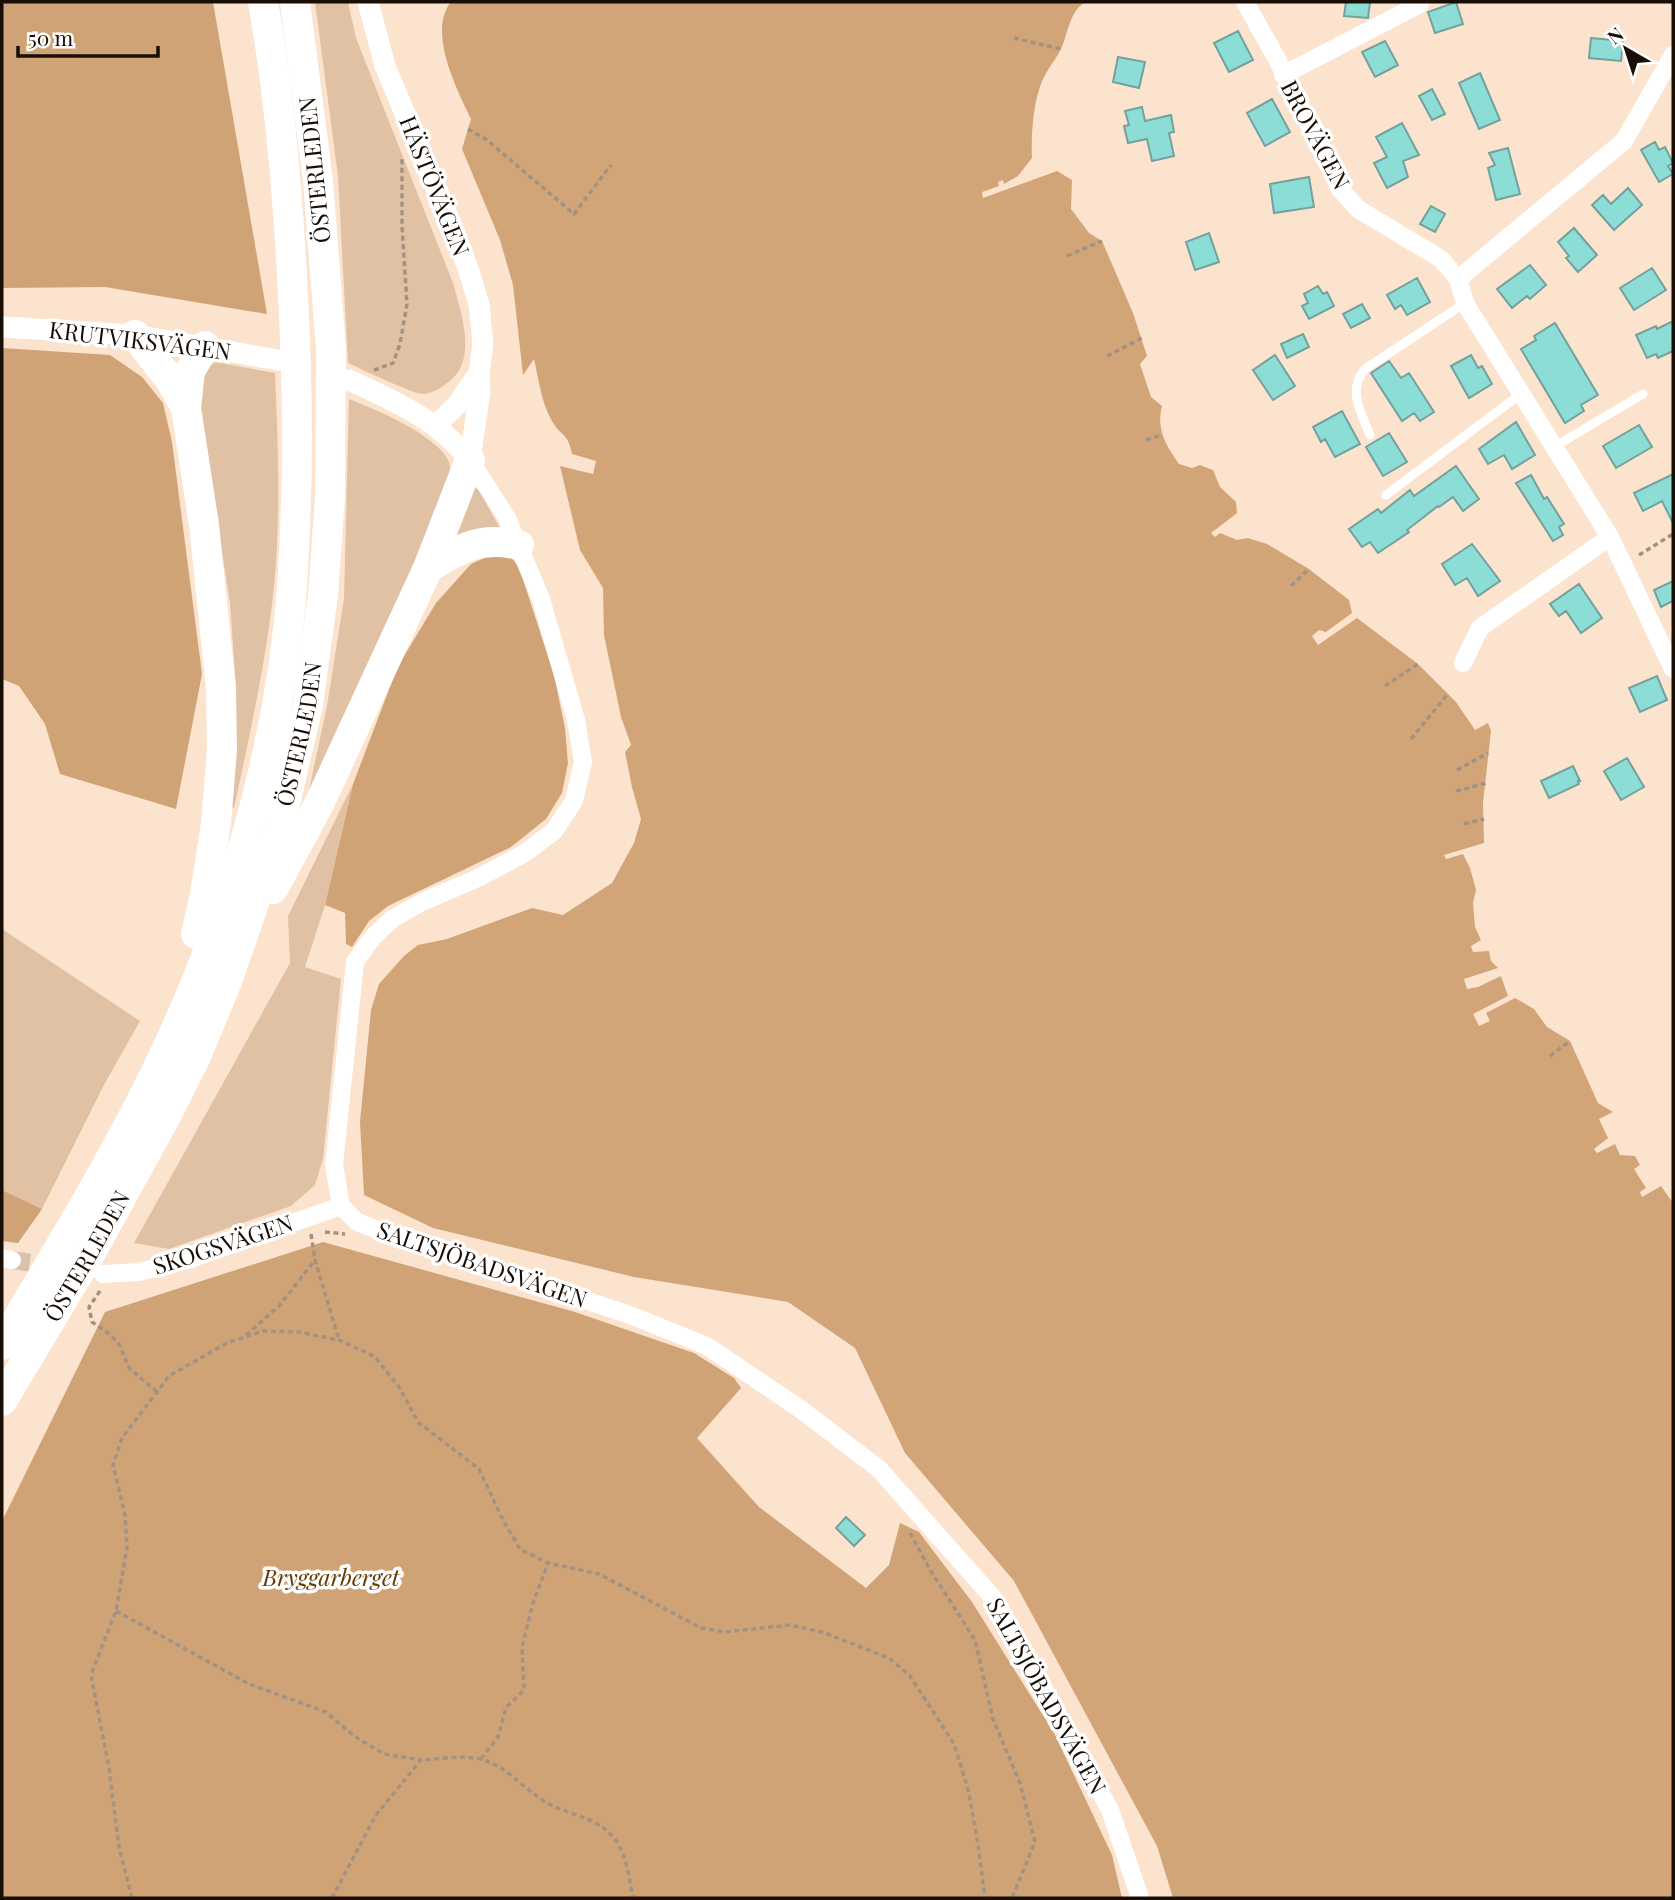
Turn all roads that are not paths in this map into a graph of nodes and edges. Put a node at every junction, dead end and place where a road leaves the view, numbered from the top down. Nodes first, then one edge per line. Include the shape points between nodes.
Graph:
1 (263, 2) edge
2 (295, 2) edge
3 (368, 2) edge
4 (1245, 2) edge
5 (1420, 4) dead end
6 (1673, 55) edge
7 (1283, 75) junction
8 (1458, 279) junction
9 (1465, 303) junction
10 (2, 327) edge
11 (135, 335) junction
12 (205, 346) junction
13 (287, 349) junction
14 (479, 373) junction
15 (340, 389) junction
16 (1522, 393) junction
17 (1643, 394) dead end
18 (186, 408) junction
19 (436, 425) junction
20 (1370, 435) dead end
21 (1555, 447) junction
22 (470, 460) junction
23 (1386, 495) dead end
24 (1610, 537) junction
25 (519, 545) junction
26 (429, 568) junction
27 (1462, 663) dead end
28 (1673, 669) edge
29 (244, 937) junction
30 (170, 1043) junction
31 (341, 1206) junction
32 (102, 1282) road end
33 (2, 1345) edge
34 (2, 1401) edge
35 (1140, 1898) edge

1 - 13 highway, ÖSTERLEDEN via 286,181
2 - 15 highway, ÖSTERLEDEN via 318,181 331,349
3 - 14 street, HÄSTÖVÄGEN via 385,66 468,268 479,305 483,344
4 - 7 street, BROVÄGEN
5 - 7 street
6 - 8 street via 1623,141
7 - 8 street, BROVÄGEN via 1340,189 1358,209 1441,259
8 - 9 street, BROVÄGEN
9 - 16 street, BROVÄGEN
9 - 20 lane via 1357,378 1359,408
10 - 11 street, KRUTVIKSVÄGEN
11 - 12 street, KRUTVIKSVÄGEN
11 - 18 highway
12 - 13 street, KRUTVIKSVÄGEN
12 - 18 highway via 190,370
13 - 30 highway, ÖSTERLEDEN via 297,388 297,492 292,590 278,697 250,828
14 - 19 street, HÄSTÖVÄGEN
14 - 22 street, HÄSTÖVÄGEN
15 - 19 street via 391,400
15 - 29 highway, ÖSTERLEDEN via 323,596 308,705 278,834
16 - 21 street, BROVÄGEN
16 - 23 lane
17 - 21 lane
18 - 30 highway via 204,525 221,688 222,750 205,894
19 - 22 street
21 - 24 street, BROVÄGEN
22 - 25 street via 508,518
22 - 26 highway
24 - 27 street via 1480,628
24 - 28 street, BROVÄGEN
25 - 26 highway via 500,541 469,545
25 - 31 street via 541,599 576,720 583,762 574,801 554,831 524,853 392,919 355,962 334,1165
26 - 29 highway via 319,804
29 - 34 highway, ÖSTERLEDEN via 196,1056 166,1116
30 - 33 highway, ÖSTERLEDEN via 106,1167
31 - 32 street, SKOGSVÄGEN via 190,1259
31 - 35 street, SALTSJÖBADSVÄGEN via 357,1222 404,1240 630,1315 707,1346 879,1469 907,1511 995,1600 1110,1811

